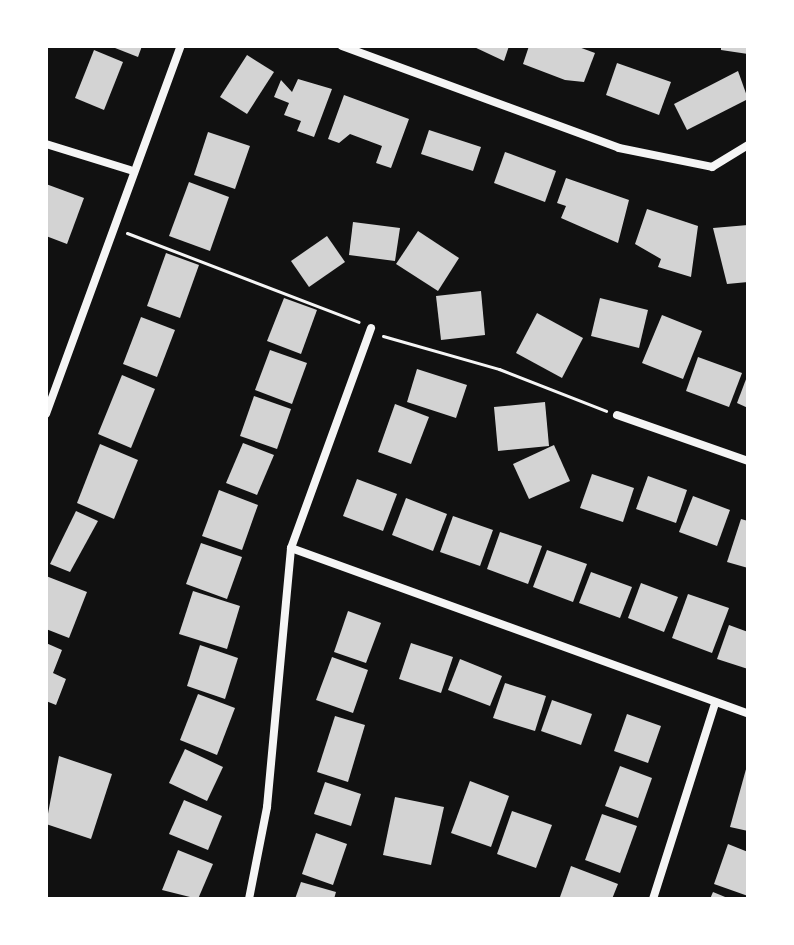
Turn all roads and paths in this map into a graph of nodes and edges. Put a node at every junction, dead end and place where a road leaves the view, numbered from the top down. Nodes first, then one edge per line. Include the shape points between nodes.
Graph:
1 (181, 46) edge
2 (342, 46) edge
3 (46, 144) edge
4 (748, 145) edge
5 (130, 170) junction
6 (112, 228) junction
7 (371, 328) junction
8 (46, 382) edge
9 (56, 385) junction
10 (46, 414) edge
11 (617, 415) joint
12 (748, 461) edge
13 (291, 548) junction
14 (715, 703) junction
15 (748, 713) edge
16 (249, 899) edge
17 (653, 899) edge

1 - 5 street
2 - 4 street via 619,148 712,167
3 - 5 street
5 - 6 street
6 - 7 path
6 - 9 street
7 - 11 path via 393,343 499,369
7 - 13 street
8 - 9 street
9 - 10 street
11 - 12 street
13 - 14 street
13 - 16 street via 267,807
14 - 15 street
14 - 17 street

